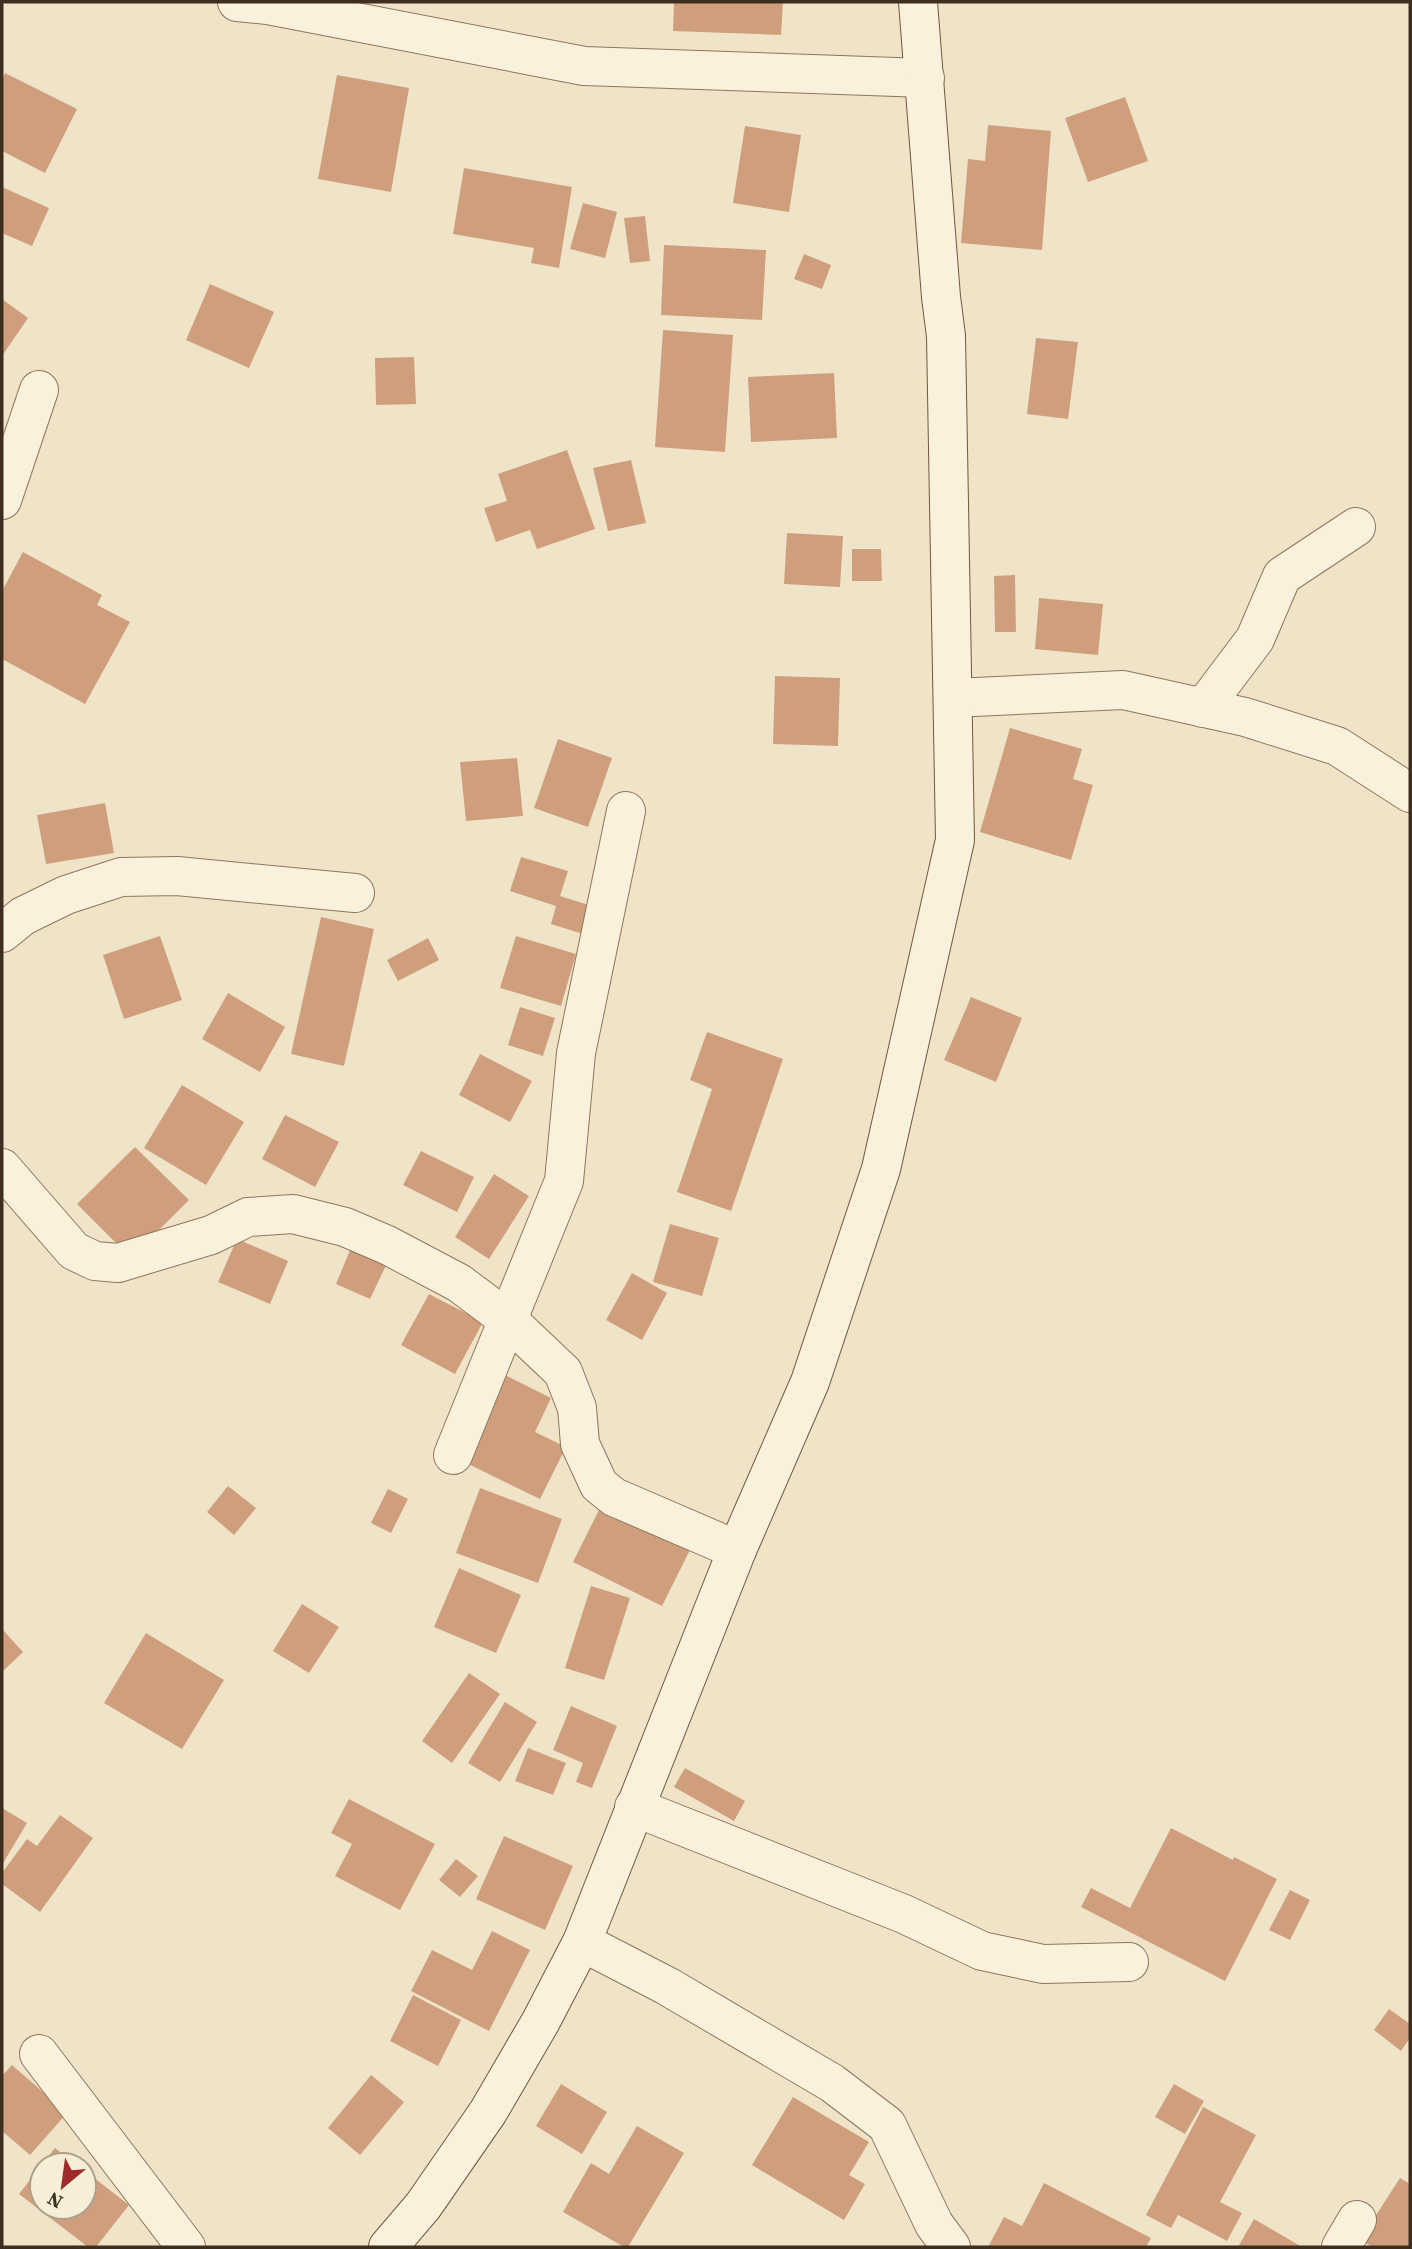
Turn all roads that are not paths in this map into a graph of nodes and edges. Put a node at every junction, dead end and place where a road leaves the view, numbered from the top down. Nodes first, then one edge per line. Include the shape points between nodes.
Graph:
1 (237, 2) edge
2 (918, 2) edge
3 (925, 78) junction
4 (38, 390) dead end
5 (2, 500) edge
6 (1356, 527) dead end
7 (954, 698) junction
8 (1203, 708) junction
9 (1410, 793) edge
10 (626, 811) dead end
11 (355, 893) dead end
12 (4, 919) edge
13 (2, 1168) edge
14 (507, 1320) junction
15 (453, 1455) dead end
16 (737, 1550) junction
17 (634, 1807) junction
18 (582, 1942) junction
19 (1129, 1962) dead end
20 (39, 2054) dead end
21 (186, 2247) edge
22 (388, 2247) edge
23 (951, 2247) edge

1 - 3 street via 584,66
2 - 3 street
3 - 7 street via 946,336
4 - 5 street
6 - 8 street via 1282,576 1255,639
7 - 8 street via 1123,690
7 - 16 street via 955,840 881,1169 810,1382
8 - 9 street via 1337,746
10 - 14 street via 576,1053 564,1181
11 - 12 street via 177,876 121,877 66,895 23,916
13 - 14 street via 74,1251 95,1261 118,1263 211,1235 248,1217 293,1214 345,1227 387,1245 459,1283
14 - 15 street
14 - 16 street via 564,1372 577,1408 580,1444 599,1485 614,1497
16 - 17 street
17 - 18 street
17 - 19 street via 904,1914 982,1951 1043,1964
18 - 22 street via 488,2112 423,2206
18 - 23 street via 832,2083 887,2125 934,2224
20 - 21 street

